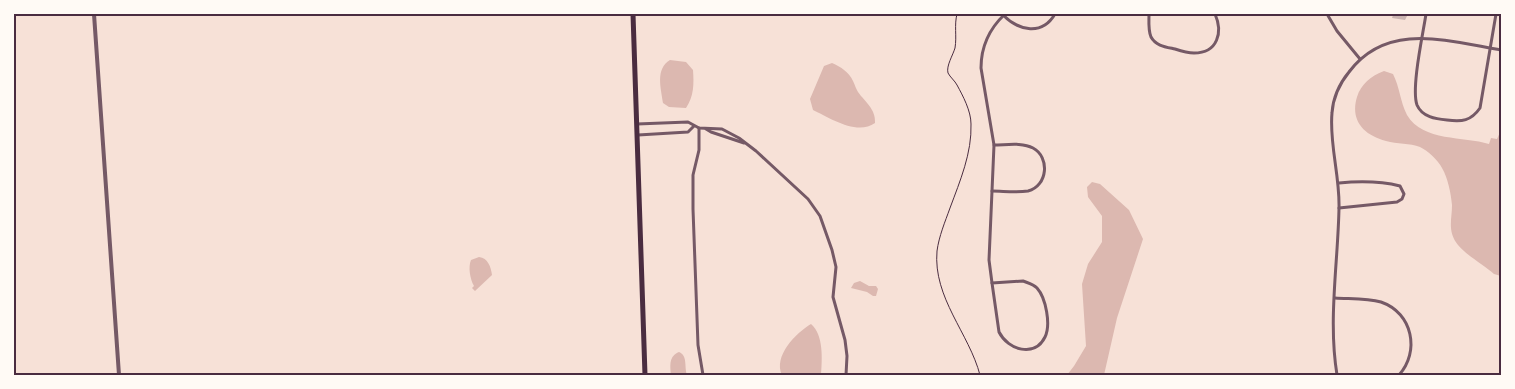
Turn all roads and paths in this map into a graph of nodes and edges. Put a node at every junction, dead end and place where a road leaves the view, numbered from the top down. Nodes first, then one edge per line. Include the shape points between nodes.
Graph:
1 (94, 14) edge
2 (633, 14) edge
3 (957, 14) edge
4 (1004, 14) edge
5 (1055, 14) edge
6 (1149, 14) edge
7 (1215, 14) edge
8 (1327, 14) edge
9 (1426, 14) edge
10 (1496, 14) edge
11 (1423, 38) junction
12 (1490, 48) junction
13 (1501, 50) edge
14 (1360, 59) junction
15 (636, 124) junction
16 (694, 126) junction
17 (699, 128) junction
18 (706, 128) junction
19 (637, 136) junction
20 (745, 144) junction
21 (994, 145) junction
22 (1339, 183) junction
23 (992, 191) junction
24 (1339, 208) junction
25 (992, 283) junction
26 (1335, 298) junction
27 (119, 375) edge
28 (646, 375) edge
29 (703, 375) edge
30 (846, 375) edge
31 (980, 375) edge
32 (1338, 375) edge
33 (1399, 375) edge

1 - 27 street
2 - 15 main road
3 - 31 path via 955,47 947,70 970,112 971,124 964,173 943,226 937,251 942,291
4 - 5 street via 1016,25 1030,29 1047,24
4 - 21 street via 988,34 981,57
6 - 7 street via 1150,34 1156,43 1194,53 1204,52 1215,43 1219,30
8 - 14 street via 1337,32
9 - 11 street
10 - 12 street
11 - 12 street
11 - 12 street via 1415,87 1417,104 1426,115 1437,119 1466,121 1480,108
11 - 14 street via 1387,43
12 - 13 street
14 - 22 street via 1344,79 1332,113
15 - 16 street via 688,122
15 - 19 main road
16 - 17 street
16 - 19 street via 688,132
17 - 18 street
17 - 29 street via 693,209 698,346
18 - 20 street
18 - 20 street via 722,129
19 - 28 main road
20 - 30 street via 808,199 823,222 836,267 833,297 848,356
21 - 23 street
21 - 23 street via 1020,144 1035,149 1044,160 1045,169 1038,186 1029,190
22 - 24 street
22 - 24 street via 1392,184 1400,186 1404,194 1397,202
23 - 25 street via 989,260
24 - 26 street
25 - 25 street via 1002,338 1019,350 1033,349 1047,329 1041,294 1036,286 1023,281
26 - 32 street
26 - 33 street via 1373,300 1391,306 1404,319 1411,335 1411,352

